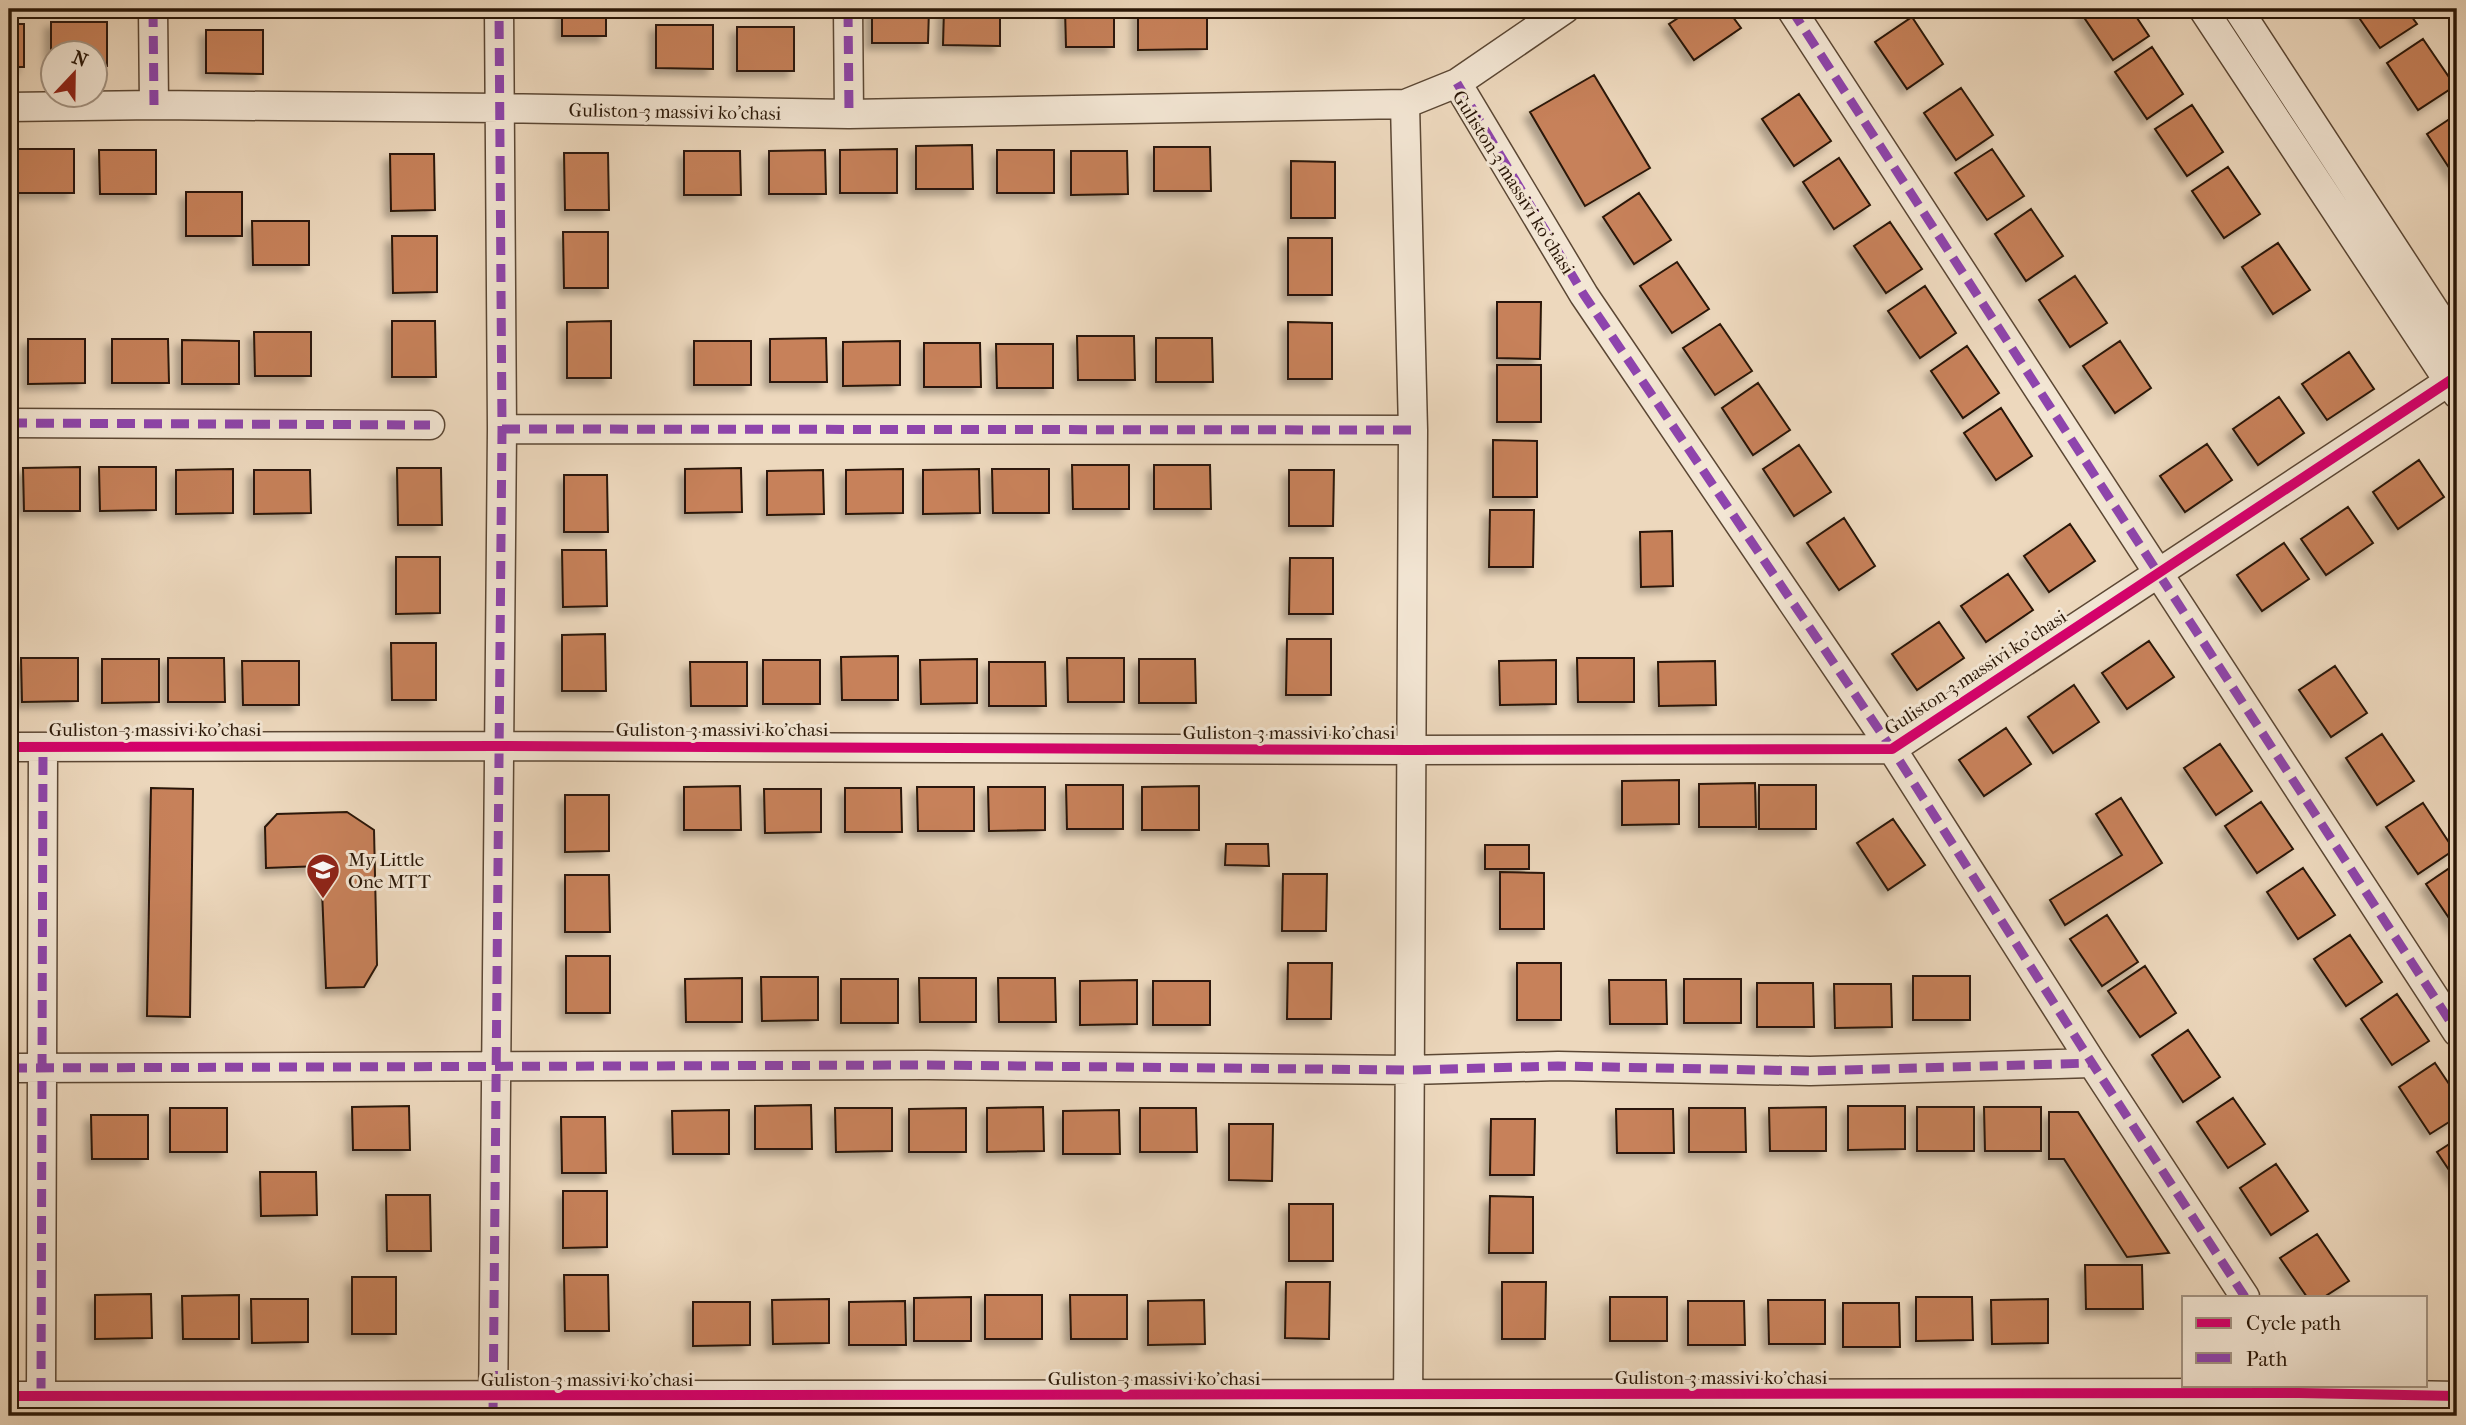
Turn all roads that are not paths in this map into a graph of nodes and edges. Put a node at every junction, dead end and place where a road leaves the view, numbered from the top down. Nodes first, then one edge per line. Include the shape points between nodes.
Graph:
1 (153, 9) edge
2 (499, 9) edge
3 (848, 9) edge
4 (1565, 9) edge
5 (1791, 9) edge
6 (2203, 9) edge
7 (2238, 9) edge
8 (1457, 83) junction
9 (1405, 104) junction
10 (154, 105) junction
11 (9, 107) edge
12 (500, 108) junction
13 (849, 114) junction
14 (2457, 345) edge
15 (2454, 384) edge
16 (9, 423) edge
17 (430, 425) dead end
18 (502, 429) junction
19 (1413, 430) junction
20 (2158, 574) junction
21 (499, 746) junction
22 (9, 747) edge
23 (43, 747) junction
24 (1892, 749) junction
25 (1411, 750) junction
26 (2457, 1032) edge
27 (2092, 1063) junction
28 (496, 1066) junction
29 (9, 1068) edge
30 (44, 1068) junction
31 (1410, 1070) junction
32 (2244, 1296) edge
33 (2297, 1389) edge
34 (9, 1396) edge
35 (41, 1396) junction
36 (2457, 1396) edge
37 (493, 1406) edge
38 (1408, 1406) edge

1 - 10 street
2 - 12 street, Guliston-3 massivi ko'chasi
3 - 13 street
4 - 8 street
5 - 20 street
6 - 15 street
7 - 14 street
8 - 9 street, Guliston-3 massivi ko'chasi
8 - 24 street, Guliston-3 massivi ko'chasi via 1584,295
9 - 13 street, Guliston-3 massivi ko'chasi
9 - 19 street
10 - 11 street, Guliston-3 massivi ko'chasi
10 - 12 street, Guliston-3 massivi ko'chasi
12 - 13 street, Guliston-3 massivi ko'chasi
12 - 18 street, Guliston-3 massivi ko'chasi
15 - 20 street, Guliston-3 massivi ko'chasi
16 - 17 street
18 - 19 street
18 - 21 street, Guliston-3 massivi ko'chasi
19 - 25 street
20 - 24 street, Guliston-3 massivi ko'chasi
20 - 26 street
21 - 23 street, Guliston-3 massivi ko'chasi
21 - 25 street, Guliston-3 massivi ko'chasi
21 - 28 street, Guliston-3 massivi ko'chasi
22 - 23 street, Guliston-3 massivi ko'chasi
23 - 30 street
24 - 25 street, Guliston-3 massivi ko'chasi
24 - 27 street, Guliston-3 massivi ko'chasi
25 - 31 street
27 - 31 street via 1810,1070 1558,1066
27 - 32 street, Guliston-3 massivi ko'chasi
28 - 30 street
28 - 31 street
28 - 37 street, Guliston-3 massivi ko'chasi
29 - 30 street
30 - 35 street
31 - 38 street
33 - 36 street, Guliston-3 massivi ko'chasi
33 - 38 street, Guliston-3 massivi ko'chasi
34 - 35 street, Guliston-3 massivi ko'chasi
35 - 37 street, Guliston-3 massivi ko'chasi
37 - 38 street, Guliston-3 massivi ko'chasi

